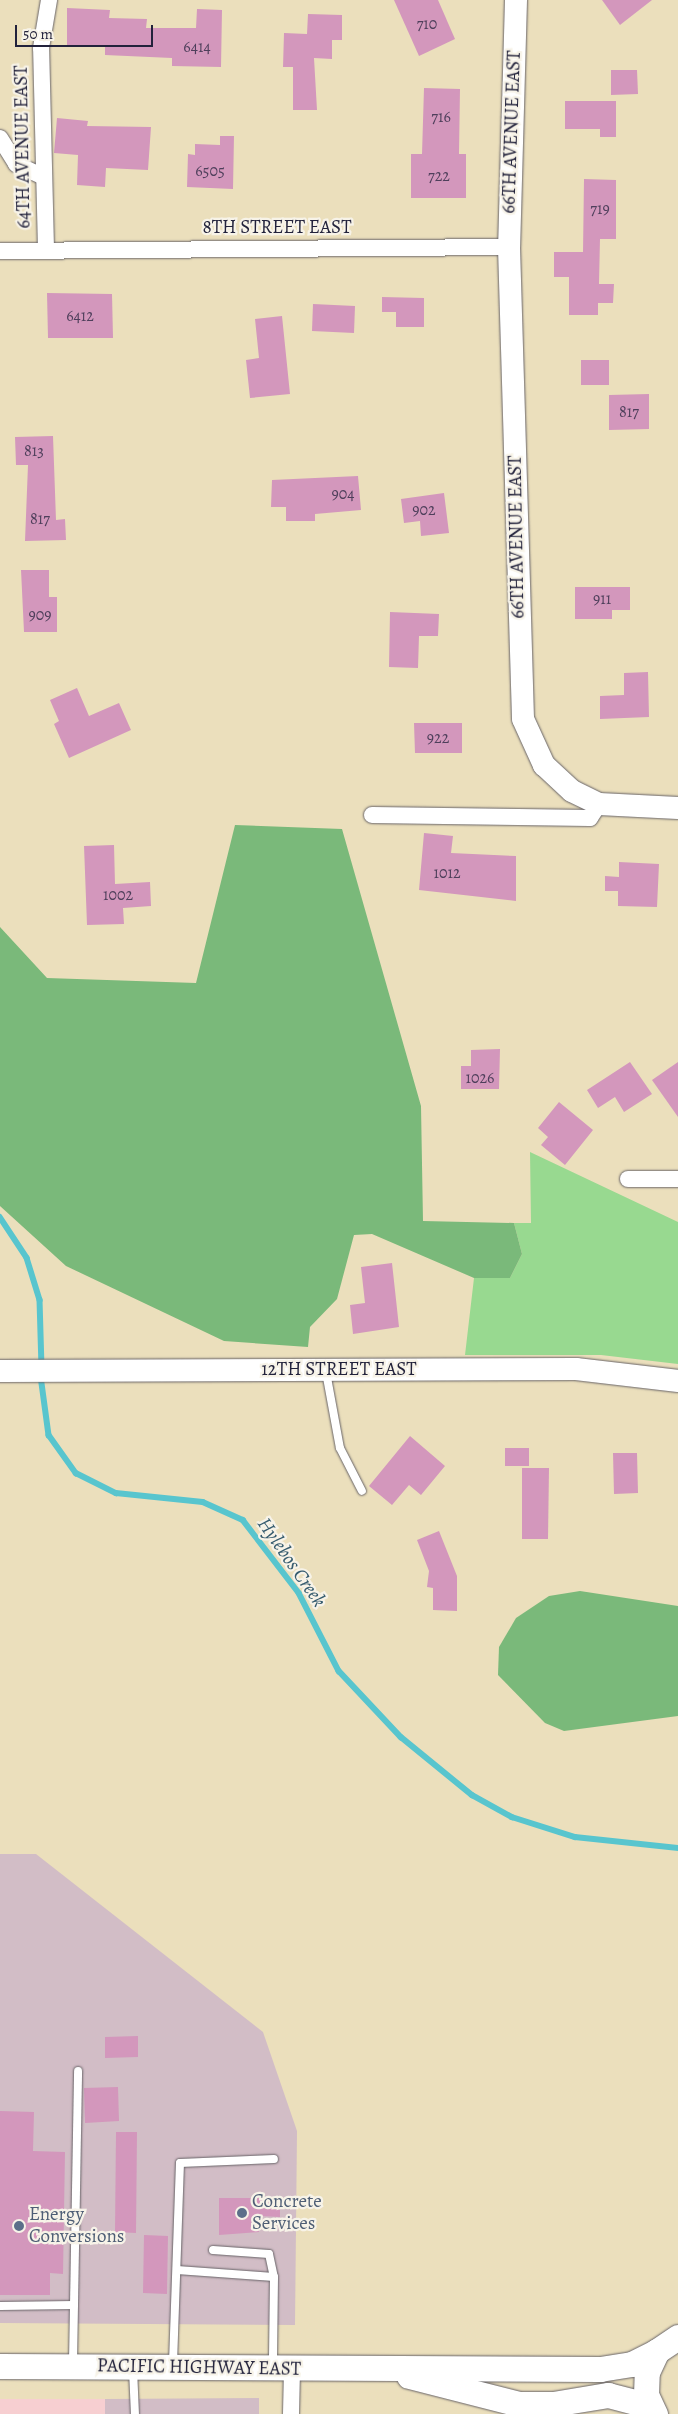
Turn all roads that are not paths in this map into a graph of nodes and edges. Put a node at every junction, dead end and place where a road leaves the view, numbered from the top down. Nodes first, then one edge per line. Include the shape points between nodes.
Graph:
1 (49, 0) edge
2 (516, 0) edge
3 (0, 138) edge
4 (42, 176) junction
5 (509, 247) junction
6 (46, 249) junction
7 (0, 251) edge
8 (599, 804) junction
9 (678, 808) edge
10 (372, 815) dead end
11 (628, 1179) dead end
12 (678, 1179) edge
13 (326, 1370) junction
14 (0, 1371) edge
15 (678, 1381) edge
16 (362, 1491) dead end
17 (78, 2071) dead end
18 (274, 2159) dead end
19 (213, 2250) dead end
20 (177, 2270) junction
21 (274, 2277) junction
22 (74, 2305) junction
23 (0, 2306) edge
24 (678, 2337) edge
25 (657, 2351) junction
26 (0, 2366) edge
27 (73, 2367) junction
28 (133, 2367) junction
29 (173, 2367) junction
30 (283, 2368) junction
31 (397, 2372) junction
32 (487, 2397) junction
33 (653, 2410) edge
34 (135, 2414) edge
35 (291, 2414) edge
36 (522, 2414) edge

1 - 4 street, 64TH AVENUE EAST via 41,39
2 - 5 street, 66TH AVENUE EAST
3 - 4 street via 16,164
4 - 6 street, 64TH AVENUE EAST
5 - 6 street, 8TH STREET EAST
5 - 8 street, 66TH AVENUE EAST via 524,719 551,774
6 - 7 street, 64TH AVENUE EAST
8 - 9 street
8 - 10 street via 590,818
11 - 12 street
13 - 14 street, 12TH STREET EAST
13 - 15 street, 12TH STREET EAST via 576,1369
13 - 16 lane via 340,1448
17 - 22 lane
18 - 20 lane via 180,2163
19 - 21 lane via 269,2254
20 - 21 lane
20 - 29 lane
21 - 30 lane
22 - 23 lane
22 - 27 lane
24 - 25 main road, PACIFIC HIGHWAY EAST
25 - 31 main road, PACIFIC HIGHWAY EAST via 612,2369
25 - 33 main road via 647,2372
26 - 27 main road, PACIFIC HIGHWAY EAST
27 - 28 main road, PACIFIC HIGHWAY EAST
28 - 29 main road, PACIFIC HIGHWAY EAST
28 - 34 lane
29 - 30 main road, PACIFIC HIGHWAY EAST
30 - 31 main road, PACIFIC HIGHWAY EAST
30 - 35 street
31 - 32 main road, PACIFIC HIGHWAY EAST
32 - 33 main road, PACIFIC HIGHWAY EAST via 542,2405 608,2395
32 - 36 main road

